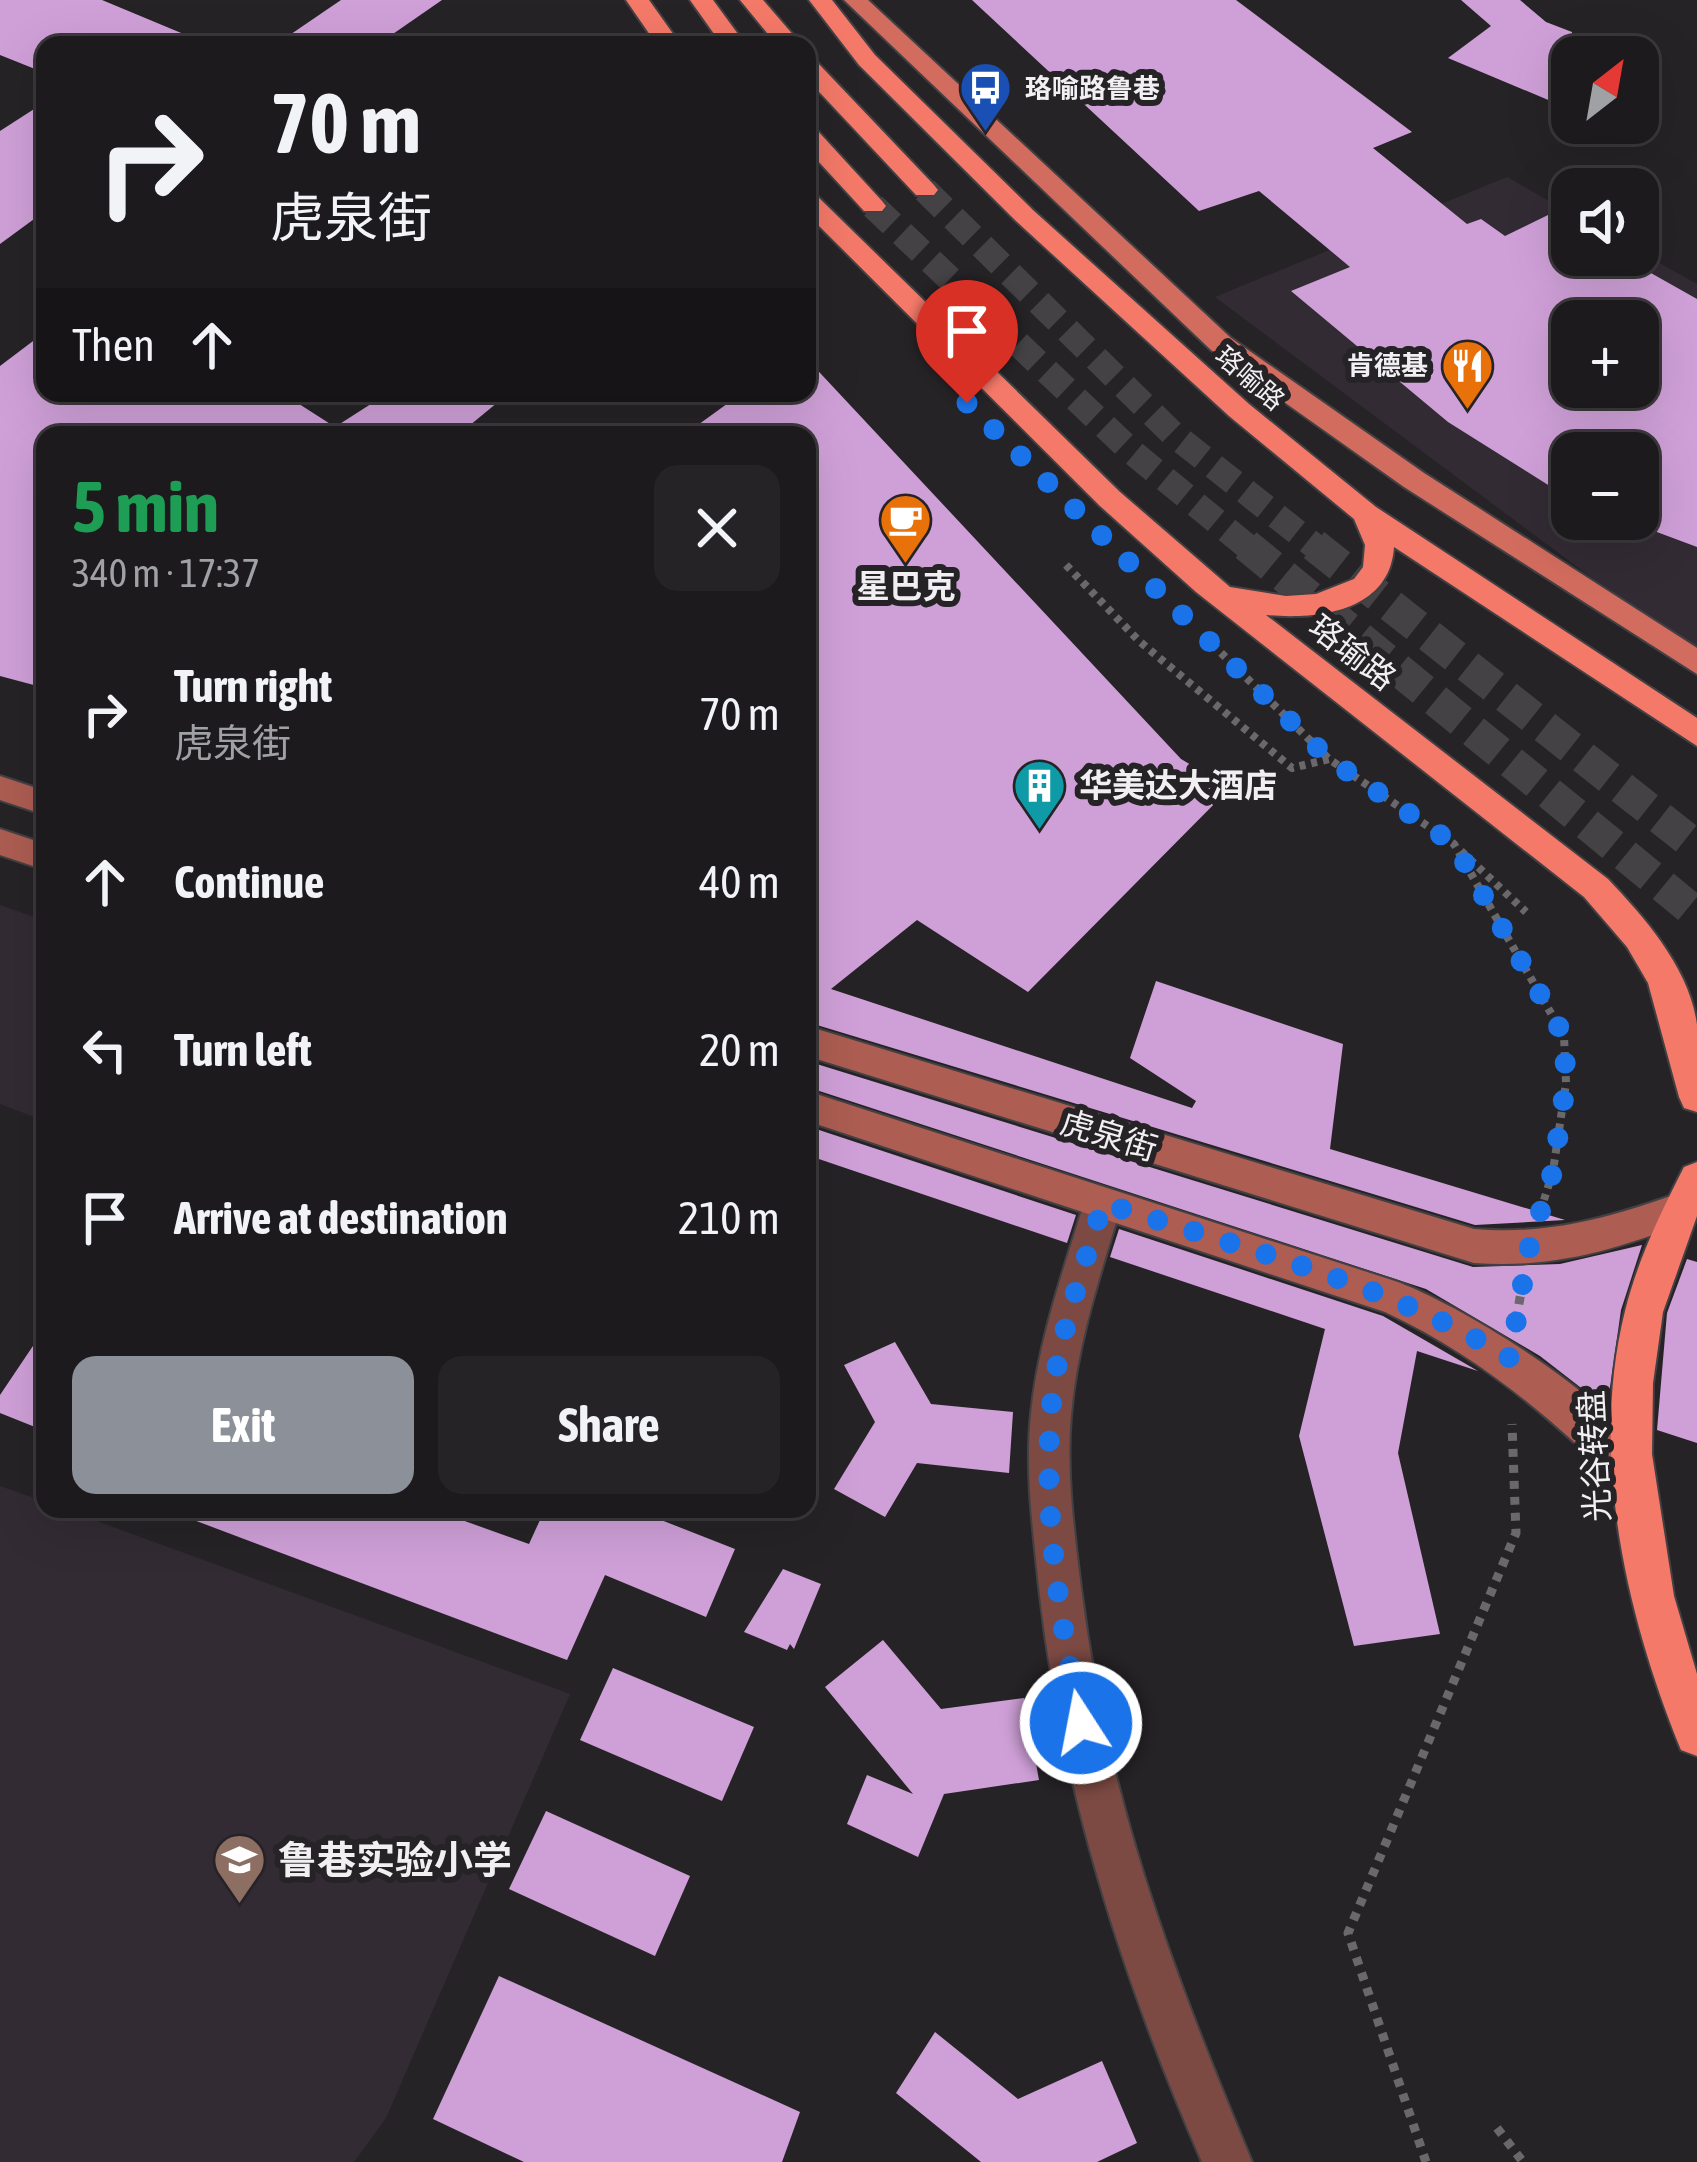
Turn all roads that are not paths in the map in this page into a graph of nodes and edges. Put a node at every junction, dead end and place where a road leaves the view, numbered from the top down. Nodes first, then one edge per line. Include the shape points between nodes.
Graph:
1 (637, 0) edge
2 (700, 0) edge
3 (751, 0) edge
4 (820, 0) edge
5 (855, 0) edge
6 (662, 36) edge
7 (727, 36) edge
8 (782, 36) edge
9 (816, 75) edge
10 (816, 144) edge
11 (925, 190) tunnel mouth
12 (873, 206) tunnel mouth
13 (816, 209) edge
14 (1366, 514) junction
15 (1207, 585) junction
16 (1697, 663) edge
17 (1697, 734) edge
18 (0, 788) edge
19 (36, 800) edge
20 (0, 842) edge
21 (36, 854) edge
22 (816, 1044) edge
23 (1697, 1097) edge
24 (816, 1109) edge
25 (1688, 1193) edge
26 (1103, 1203) junction
27 (1630, 1469) junction
28 (1697, 1734) edge
29 (1227, 2162) edge

1 - 6 highway
2 - 7 highway
3 - 8 highway
4 - 14 highway, 珞喻路 via 867,61 1024,216
5 - 16 main road via 1221,344 1414,481
9 - 11 highway
10 - 12 highway
13 - 15 highway, 珞瑜路
14 - 15 highway via 1381,548 1378,564 1336,603 1262,606
14 - 17 highway, 珞喻路
15 - 23 highway, 珞瑜路 via 1637,929 1678,1014
18 - 19 main road
20 - 21 main road
22 - 25 main road, 虎泉街 via 1474,1246 1528,1252 1592,1242
24 - 26 main road, 虎泉街
25 - 27 highway, 光谷转盘 via 1648,1286 1632,1373
26 - 27 main road, 虎泉街 via 1448,1321 1510,1358
26 - 29 street via 1052,1400 1064,1638 1107,1836
27 - 28 highway, 光谷转盘 via 1643,1566

